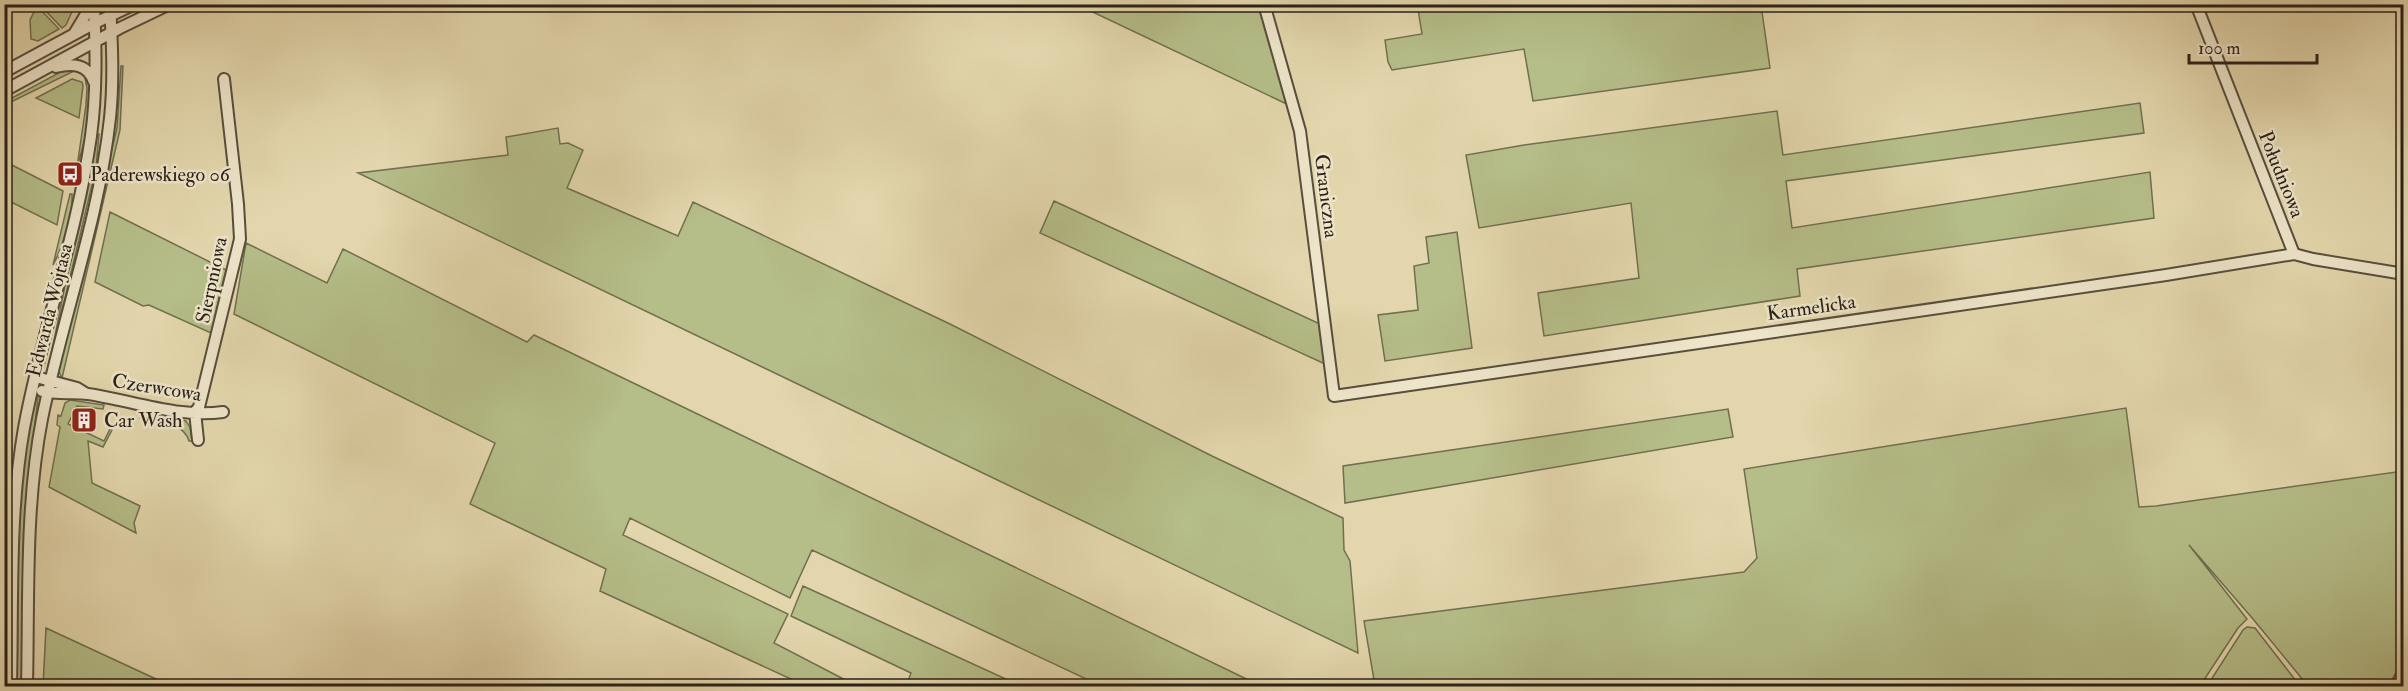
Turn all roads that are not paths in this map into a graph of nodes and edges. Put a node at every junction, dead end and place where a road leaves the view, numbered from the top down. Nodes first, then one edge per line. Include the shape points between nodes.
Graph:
1 (93, 4) edge
2 (135, 4) edge
3 (170, 4) edge
4 (1264, 4) edge
5 (2196, 4) edge
6 (110, 10) edge
7 (95, 23) junction
8 (112, 33) junction
9 (74, 34) junction
10 (95, 42) junction
11 (44, 70) junction
12 (4, 72) edge
13 (224, 80) dead end
14 (95, 86) junction
15 (4, 91) edge
16 (2294, 254) junction
17 (2403, 274) edge
18 (36, 377) junction
19 (50, 381) junction
20 (32, 389) junction
21 (48, 392) junction
22 (85, 393) junction
23 (1334, 396) joint
24 (195, 412) junction
25 (223, 412) dead end
26 (198, 440) dead end
27 (2403, 671) edge
28 (11, 687) edge
29 (27, 687) edge
30 (2396, 687) edge

1 - 7 street, Edwarda Wojtasa
1 - 9 street
2 - 6 street
3 - 8 street
4 - 23 street, Graniczna via 1300,131
5 - 16 street, Południowa
6 - 7 street
6 - 8 street, Edwarda Wojtasa
7 - 9 street
7 - 10 street, Edwarda Wojtasa
8 - 10 street
8 - 19 street, Edwarda Wojtasa via 112,90 104,154
9 - 12 street
10 - 11 street
10 - 14 street, Edwarda Wojtasa
11 - 14 street via 68,64 79,66 88,71
11 - 15 street
13 - 24 street, Sierpniowa via 240,239
14 - 18 street, Edwarda Wojtasa via 84,176
16 - 17 street
16 - 23 street, Karmelicka
18 - 19 street, Czerwcowa
18 - 20 street, Edwarda Wojtasa
19 - 21 street, Edwarda Wojtasa
19 - 22 street, Czerwcowa
20 - 21 street, Czerwcowa
20 - 28 street, Edwarda Wojtasa via 15,502
21 - 22 street, Czerwcowa
21 - 29 street, Edwarda Wojtasa via 36,459 31,521
22 - 24 street, Czerwcowa via 184,414
24 - 25 street, Czerwcowa
24 - 26 street
27 - 30 street

